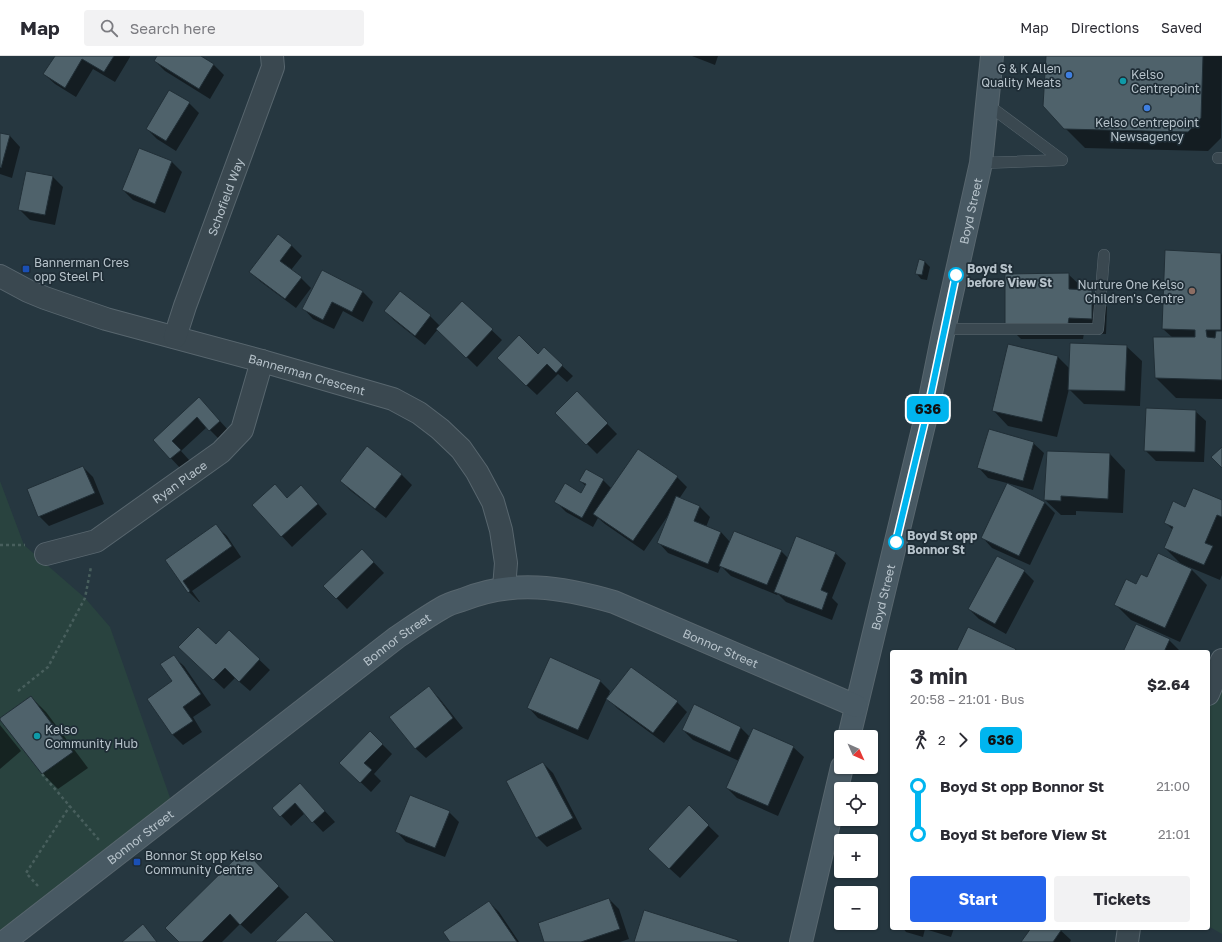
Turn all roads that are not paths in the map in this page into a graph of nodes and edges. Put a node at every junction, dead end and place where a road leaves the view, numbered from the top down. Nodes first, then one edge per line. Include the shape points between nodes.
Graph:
1 (272, 56) edge
2 (992, 56) edge
3 (988, 105) junction
4 (981, 163) junction
5 (1104, 255) dead end
6 (0, 276) edge
7 (944, 329) junction
8 (175, 337) junction
9 (262, 361) junction
10 (46, 554) dead end
11 (504, 588) junction
12 (1222, 660) edge
13 (1210, 689) edge
14 (856, 706) junction
15 (851, 730) edge
16 (840, 774) edge
17 (1129, 930) edge
18 (4, 942) edge
19 (801, 942) edge
20 (1127, 942) edge

1 - 8 street, Schofield Way via 273,67 184,306
2 - 3 street, Boyd Street
3 - 4 street, Boyd Street
3 - 4 lane via 1062,160
4 - 7 street, Boyd Street
5 - 7 lane via 1098,329
6 - 8 street, Bannerman Crescent via 45,298 106,319
7 - 14 street, Boyd Street via 928,408
8 - 9 street, Bannerman Crescent
9 - 10 street, Ryan Place via 242,430 220,452 96,541
9 - 11 street, Bannerman Crescent via 393,399 419,413 440,429 465,455 493,502 506,563
11 - 14 street, Bonnor Street via 538,587 585,594 614,602
11 - 18 street, Bonnor Street via 476,594 443,607 396,638
12 - 13 street
14 - 15 street, Boyd Street
16 - 19 street
17 - 20 street

